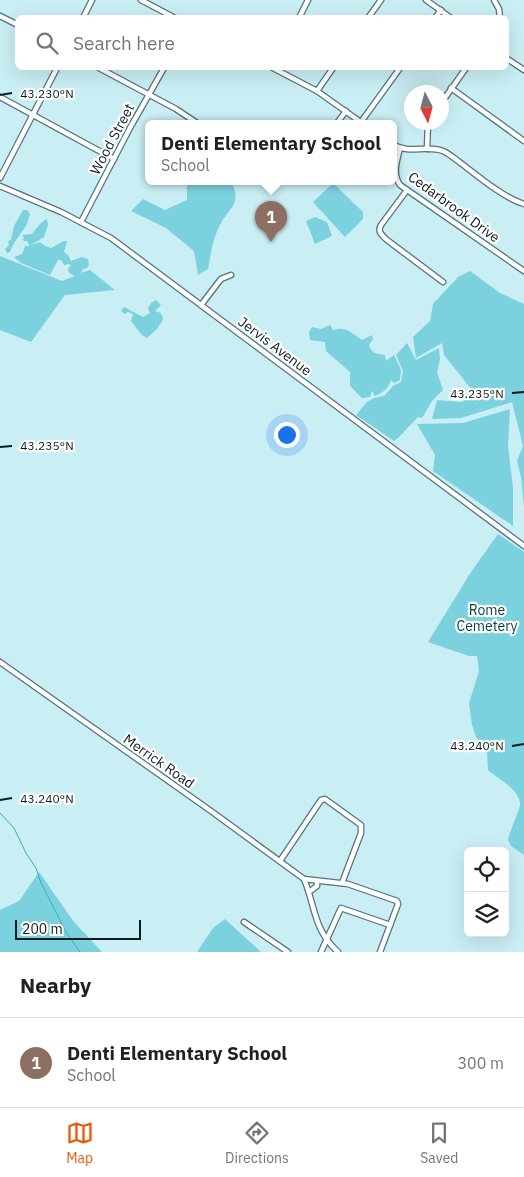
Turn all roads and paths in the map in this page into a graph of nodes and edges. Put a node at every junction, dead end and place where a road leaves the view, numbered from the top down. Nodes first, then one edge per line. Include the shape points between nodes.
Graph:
1 (92, 0) edge
2 (141, 0) edge
3 (308, 0) edge
4 (381, 0) edge
5 (426, 0) edge
6 (494, 0) edge
7 (440, 10) junction
8 (84, 15) edge
9 (169, 15) edge
10 (301, 15) edge
11 (370, 15) edge
12 (437, 15) edge
13 (447, 15) edge
14 (500, 15) edge
15 (0, 16) edge
16 (15, 24) edge
17 (509, 60) edge
18 (56, 70) edge
19 (103, 70) edge
20 (163, 70) edge
21 (277, 70) edge
22 (332, 70) edge
23 (399, 70) edge
24 (464, 70) edge
25 (524, 70) edge
26 (451, 88) junction
27 (317, 91) junction
28 (449, 91) edge
29 (149, 94) junction
30 (0, 97) edge
31 (346, 111) junction
32 (32, 115) junction
33 (192, 120) edge
34 (339, 120) edge
35 (357, 120) edge
36 (363, 120) edge
37 (428, 130) edge
38 (524, 141) edge
39 (397, 146) edge
40 (400, 148) junction
41 (427, 149) junction
42 (114, 159) junction
43 (397, 162) edge
44 (0, 178) edge
45 (397, 178) edge
46 (0, 186) edge
47 (407, 190) junction
48 (524, 204) edge
49 (82, 222) junction
50 (524, 271) edge
51 (231, 275) dead end
52 (443, 282) dead end
53 (201, 305) junction
54 (524, 546) edge
55 (0, 662) edge
56 (280, 861) junction
57 (304, 879) junction
58 (317, 881) junction
59 (342, 883) junction
60 (310, 892) junction
61 (244, 922) dead end
62 (390, 926) junction
63 (327, 941) junction
64 (288, 952) edge
65 (321, 952) edge
66 (338, 952) edge
67 (380, 952) edge

1 - 8 street
2 - 9 street
3 - 10 street
4 - 11 street
5 - 7 street
6 - 14 street
7 - 12 street
7 - 13 street
15 - 16 street
17 - 25 street
18 - 32 street
19 - 29 street
20 - 29 street, Wood Street
21 - 27 street
22 - 27 street
23 - 36 street
24 - 26 street
26 - 28 street
26 - 38 street
27 - 31 street
29 - 33 street
29 - 42 street, Wood Street
30 - 32 street
31 - 34 street
31 - 35 street
32 - 42 street
32 - 44 street
37 - 41 street
39 - 40 street
40 - 41 street
40 - 43 street, Cedarbrook Drive
41 - 48 street via 448,154
42 - 49 street, Wood Street
45 - 47 street, Cedarbrook Drive
46 - 49 street, Jervis Avenue
47 - 50 street, Cedarbrook Drive
47 - 52 street via 380,225 380,232 386,240
49 - 53 street, Jervis Avenue via 111,238
51 - 53 street via 221,279
53 - 54 street, Jervis Avenue
55 - 56 street, Merrick Road
56 - 57 street, Merrick Road
56 - 59 street via 321,800 325,799 361,825
57 - 58 street
57 - 60 street
58 - 59 street
58 - 60 street via 317,886
59 - 62 street via 397,901
60 - 63 street via 316,920
61 - 64 street
62 - 63 street via 341,908
62 - 67 street
63 - 65 street
63 - 66 street

